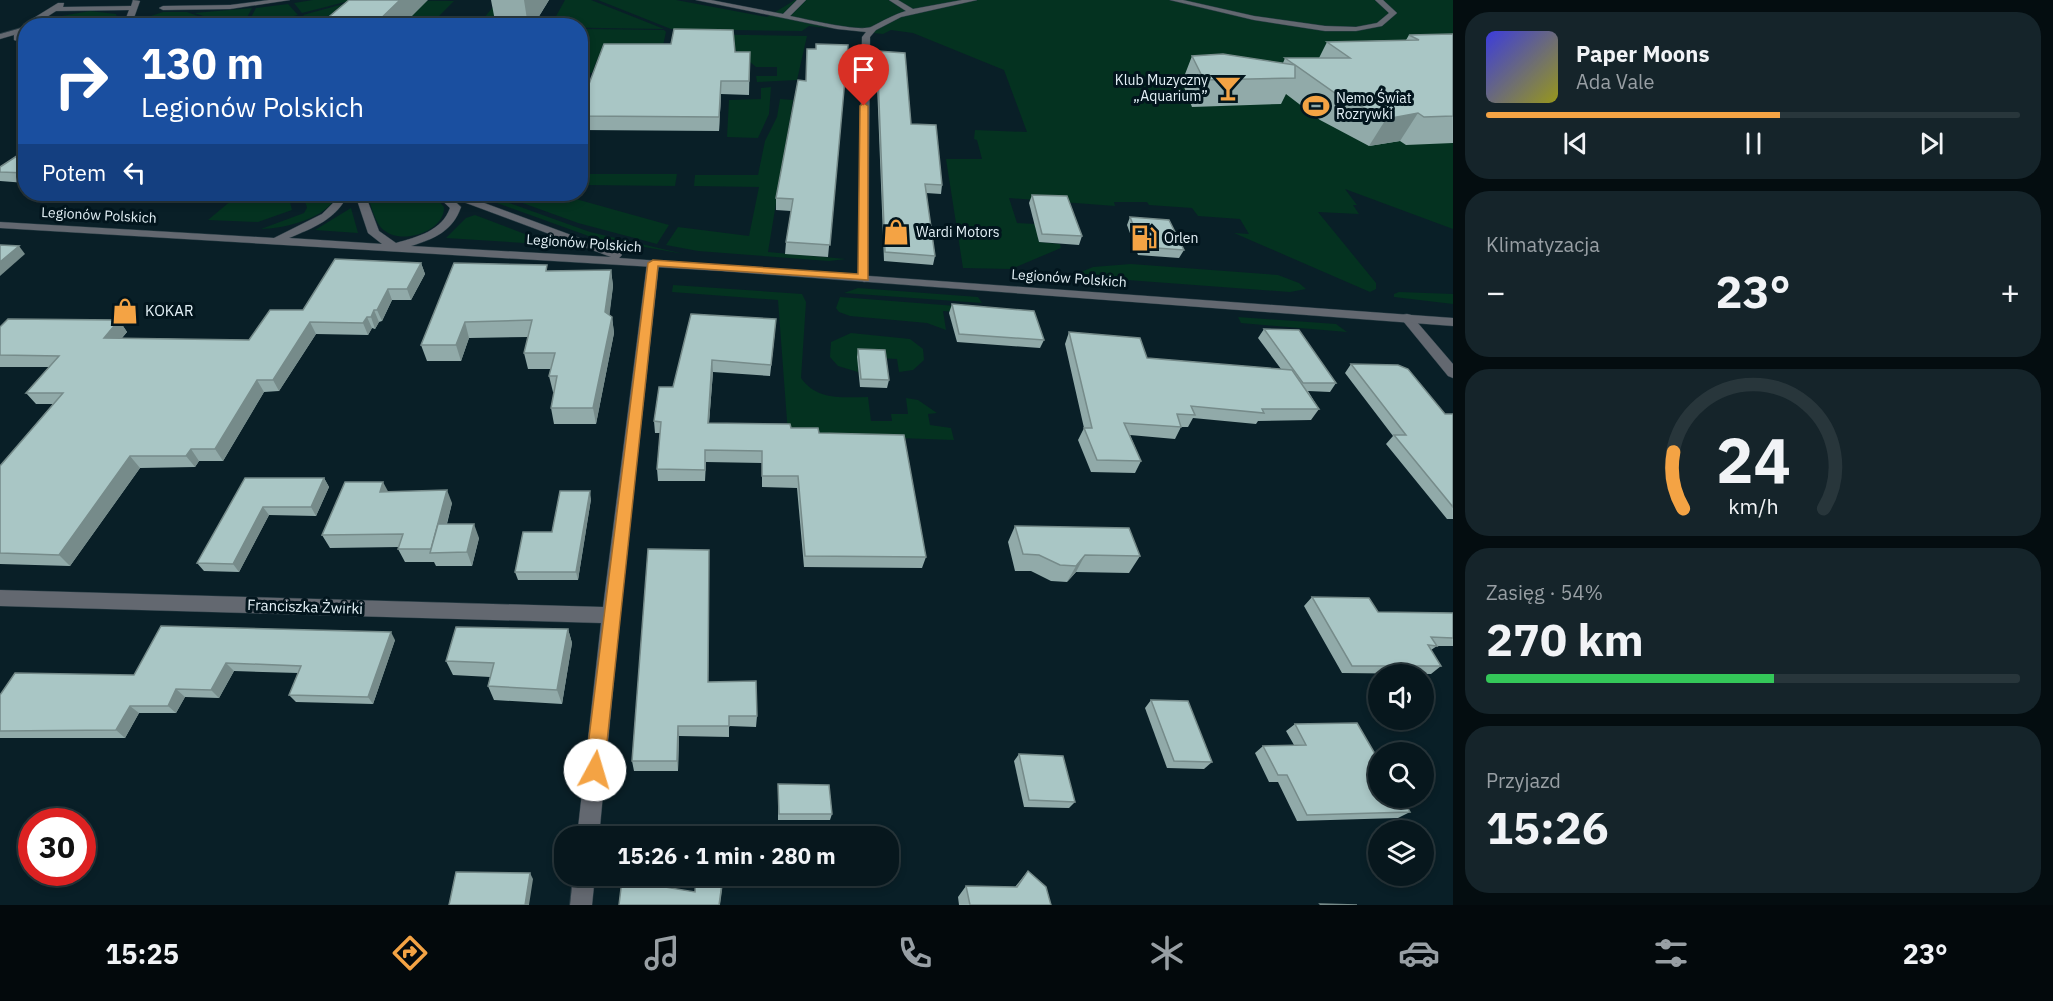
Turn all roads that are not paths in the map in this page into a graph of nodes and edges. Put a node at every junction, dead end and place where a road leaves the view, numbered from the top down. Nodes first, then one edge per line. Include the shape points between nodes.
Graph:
1 (69, 0) edge
2 (137, 0) edge
3 (286, 0) edge
4 (700, 0) edge
5 (802, 0) edge
6 (893, 0) edge
7 (973, 0) edge
8 (1174, 0) edge
9 (1380, 0) edge
10 (132, 8) junction
11 (163, 8) dead end
12 (53, 9) junction
13 (916, 11) junction
14 (786, 16) junction
15 (38, 18) edge
16 (129, 18) edge
17 (18, 30) edge
18 (870, 30) junction
19 (0, 37) edge
20 (338, 201) edge
21 (363, 201) edge
22 (451, 201) edge
23 (471, 201) edge
24 (0, 225) edge
25 (277, 240) junction
26 (394, 247) junction
27 (633, 262) junction
28 (653, 263) junction
29 (864, 278) junction
30 (1407, 318) junction
31 (1453, 322) edge
32 (1453, 373) edge
33 (0, 598) edge
34 (611, 615) junction
35 (589, 826) edge
36 (583, 886) edge
37 (581, 905) edge

1 - 12 street
2 - 10 street
3 - 11 street via 230,7
4 - 14 street
5 - 14 street
6 - 13 street
7 - 13 street
8 - 9 street via 1269,22 1337,28 1389,19 1393,13
10 - 12 street
10 - 16 street
12 - 15 street
13 - 18 street
14 - 18 street
17 - 19 street
18 - 29 street via 865,42
20 - 25 street via 323,217
21 - 26 street via 374,233
22 - 26 street via 456,207 453,217 430,235
23 - 27 street
24 - 25 street, Legionów Polskich
25 - 26 street, Legionów Polskich
26 - 27 street, Legionów Polskich
27 - 28 street, Legionów Polskich
28 - 29 street, Legionów Polskich
28 - 34 street
29 - 30 street, Legionów Polskich
30 - 31 street, Legionów Polskich
30 - 32 street
33 - 34 street, Franciszka Żwirki
34 - 35 street
36 - 37 street

